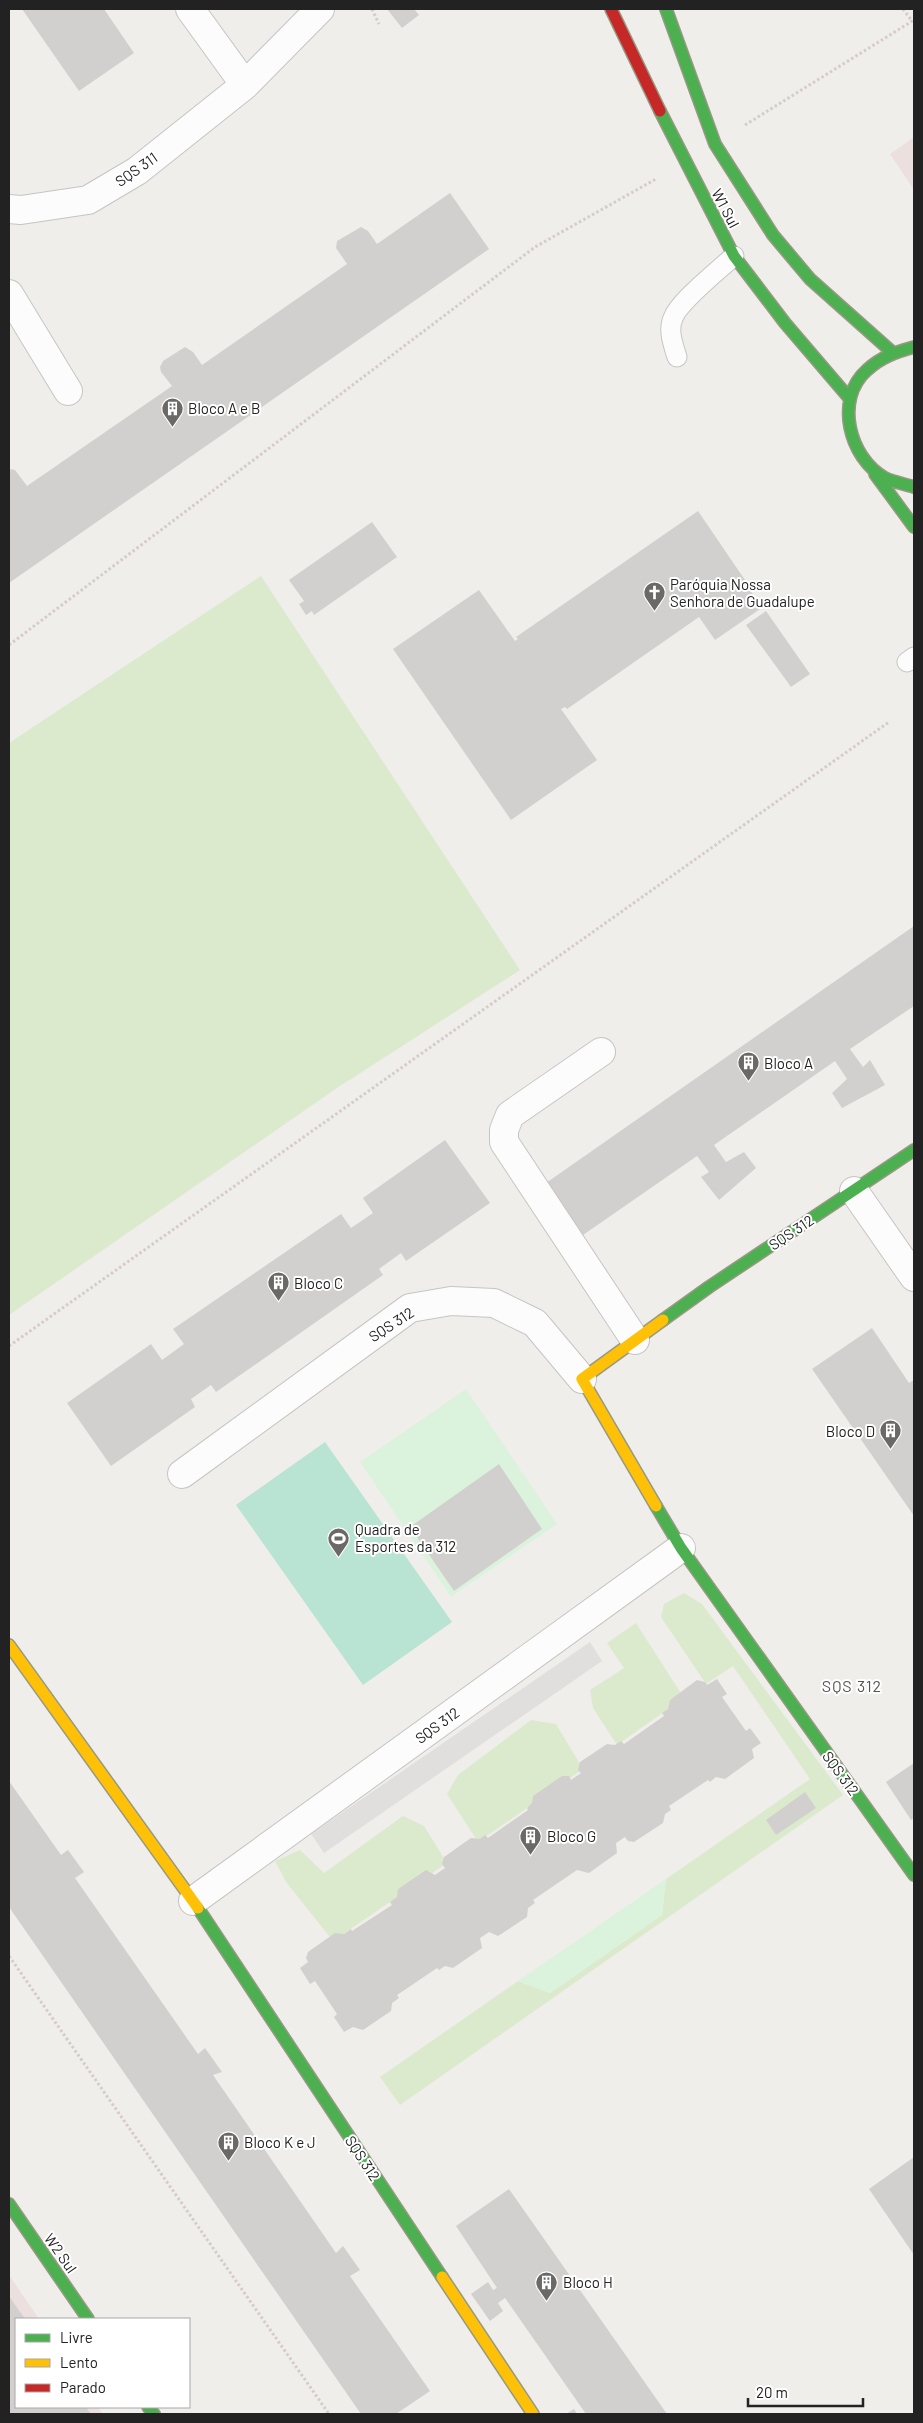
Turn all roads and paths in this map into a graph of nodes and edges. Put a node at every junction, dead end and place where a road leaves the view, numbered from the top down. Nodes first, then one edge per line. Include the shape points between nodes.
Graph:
1 (190, 9) edge
2 (320, 9) edge
3 (372, 9) edge
4 (612, 9) edge
5 (666, 9) edge
6 (903, 9) edge
7 (913, 20) edge
8 (379, 24) dead end
9 (245, 85) junction
10 (715, 144) junction
11 (685, 163) junction
12 (9, 209) edge
13 (734, 256) junction
14 (9, 294) edge
15 (914, 347) edge
16 (892, 352) junction
17 (676, 357) dead end
18 (68, 392) dead end
19 (850, 399) junction
20 (874, 473) junction
21 (914, 487) edge
22 (914, 527) edge
23 (9, 645) edge
24 (889, 722) dead end
25 (601, 1052) dead end
26 (914, 1150) edge
27 (854, 1191) junction
28 (914, 1277) edge
29 (634, 1340) junction
30 (9, 1346) edge
31 (582, 1379) junction
32 (182, 1474) dead end
33 (681, 1548) junction
34 (9, 1645) edge
35 (914, 1875) edge
36 (193, 1901) junction
37 (9, 1956) edge
38 (9, 2204) edge
39 (87, 2318) edge
40 (329, 2414) edge
41 (533, 2414) edge

1 - 9 street
2 - 9 street, SQS 311
3 - 8 path
4 - 11 street, W1 Sul
5 - 10 street, W1 Sul
6 - 7 path
7 - 10 path
9 - 12 street, SQS 311 via 137,171 88,200
10 - 16 street, W1 Sul via 773,235 810,279
11 - 13 street, W1 Sul
11 - 23 path via 535,247
13 - 17 lane via 693,293 674,316 670,337
13 - 19 street, W1 Sul via 785,323
14 - 18 street
15 - 16 street
16 - 19 street via 873,363 858,379
19 - 20 street via 848,427 857,452
20 - 21 street via 896,484
20 - 22 street
24 - 30 path
25 - 29 street via 510,1115 504,1130 504,1142
26 - 27 street, SQS 312
27 - 28 street
27 - 29 street, SQS 312
29 - 31 street, SQS 312
31 - 32 street, SQS 312 via 534,1323 494,1303 451,1301 410,1308
31 - 33 street, SQS 312
33 - 35 street, SQS 312
33 - 36 street, SQS 312
34 - 36 street, SQS 312
36 - 41 street, SQS 312
37 - 40 path
38 - 39 street, W2 Sul

